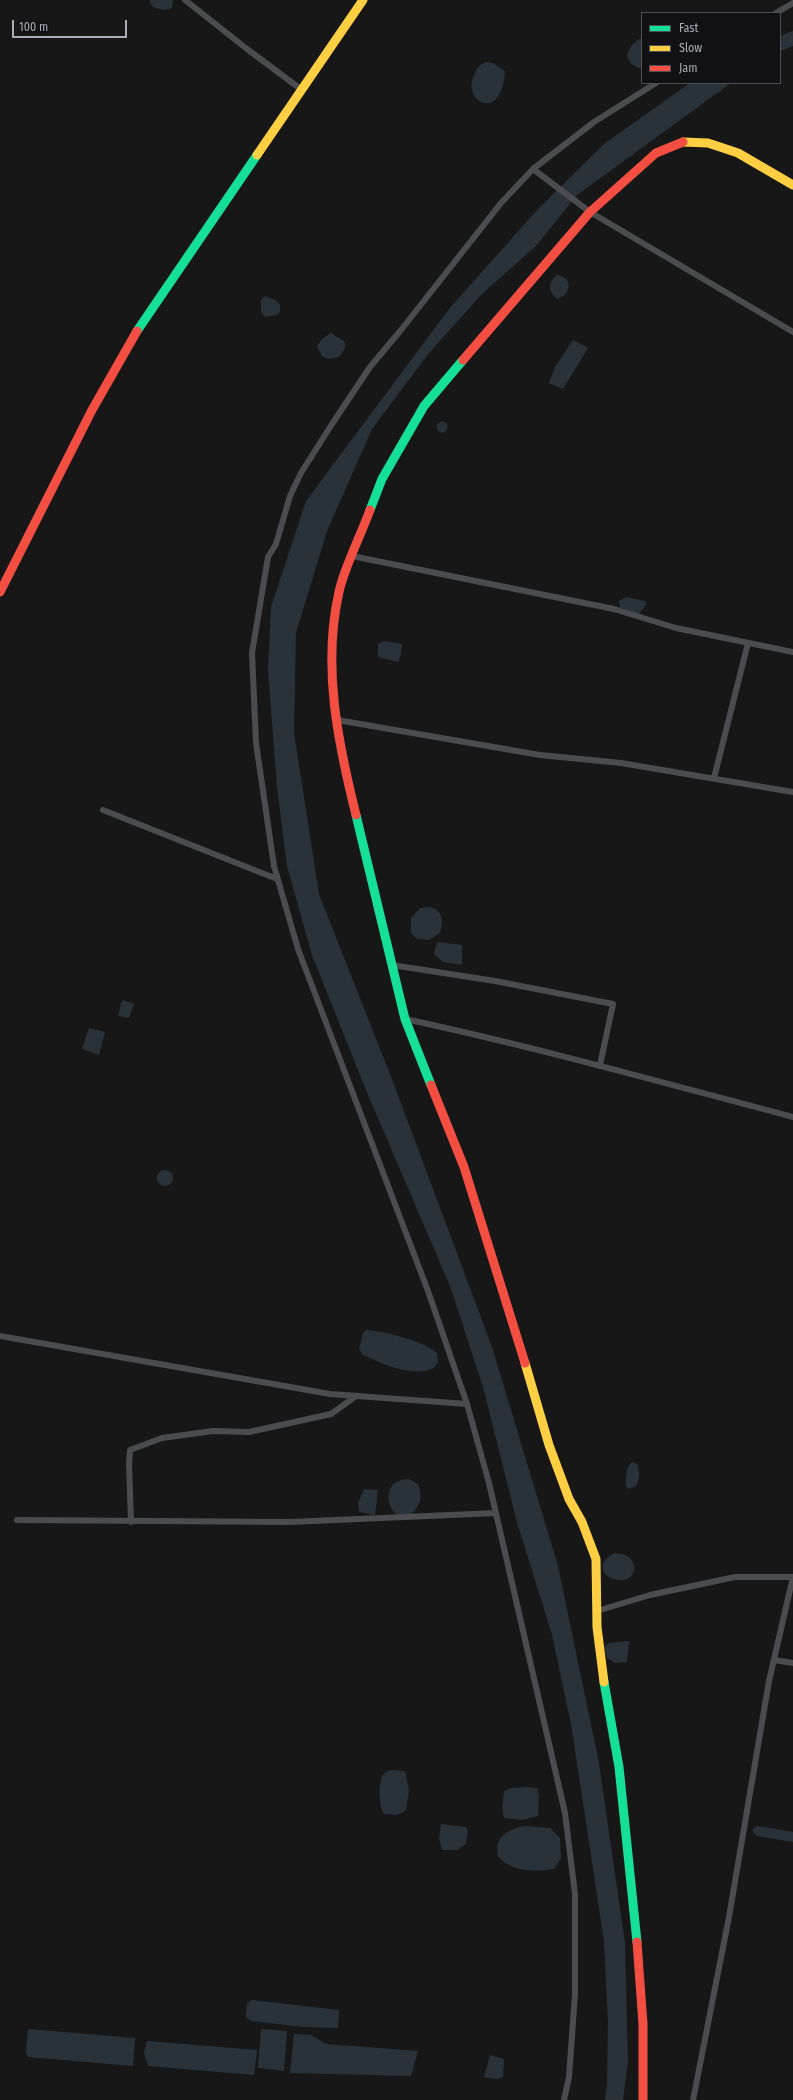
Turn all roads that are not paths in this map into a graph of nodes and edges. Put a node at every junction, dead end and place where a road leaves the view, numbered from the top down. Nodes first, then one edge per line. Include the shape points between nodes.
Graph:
1 (185, 0) edge
2 (363, 0) edge
3 (793, 3) edge
4 (778, 12) edge
5 (654, 84) edge
6 (302, 90) junction
7 (533, 169) junction
8 (793, 185) edge
9 (590, 212) junction
10 (793, 332) edge
11 (352, 556) junction
12 (0, 592) edge
13 (748, 643) junction
14 (793, 652) edge
15 (337, 720) junction
16 (714, 778) junction
17 (793, 792) edge
18 (103, 810) dead end
19 (277, 879) junction
20 (392, 965) junction
21 (405, 1019) junction
22 (600, 1065) junction
23 (793, 1118) edge
24 (0, 1336) edge
25 (356, 1396) junction
26 (467, 1404) junction
27 (496, 1513) junction
28 (17, 1520) dead end
29 (131, 1522) junction
30 (793, 1577) edge
31 (597, 1611) junction
32 (774, 1660) junction
33 (793, 1663) edge
34 (564, 2100) edge
35 (643, 2100) edge
36 (693, 2100) edge

1 - 6 street
2 - 6 street
3 - 4 street
5 - 7 street via 594,122
6 - 12 street via 139,327 92,410
7 - 9 street
7 - 19 street via 501,203 370,367 300,473 290,496 276,544 268,557 252,653 256,743
8 - 9 street via 738,153 708,143 683,142 656,153
9 - 10 street
9 - 11 street via 424,406 382,479
11 - 13 street via 614,609 676,628
11 - 15 street via 339,591 331,637 332,692
13 - 14 street
13 - 16 street
15 - 16 street via 540,755 621,763
15 - 20 street via 352,800
16 - 17 street
18 - 19 street
19 - 26 street via 298,949 428,1291
20 - 21 street
20 - 22 street via 495,981 613,1004
21 - 22 street
21 - 31 street via 464,1167 549,1445 569,1499 582,1522 596,1559
22 - 23 street
24 - 25 street via 330,1394
25 - 26 street
25 - 29 street via 332,1414 249,1432 213,1431 162,1438 130,1450
26 - 27 street
27 - 29 street via 290,1522
27 - 34 street via 563,1806 575,1894 576,1994 569,2077
28 - 29 street
30 - 31 street via 735,1577 650,1594
30 - 32 street
31 - 35 street via 603,1678 619,1767 634,1900 643,2024
32 - 33 street
32 - 36 street via 729,1917

